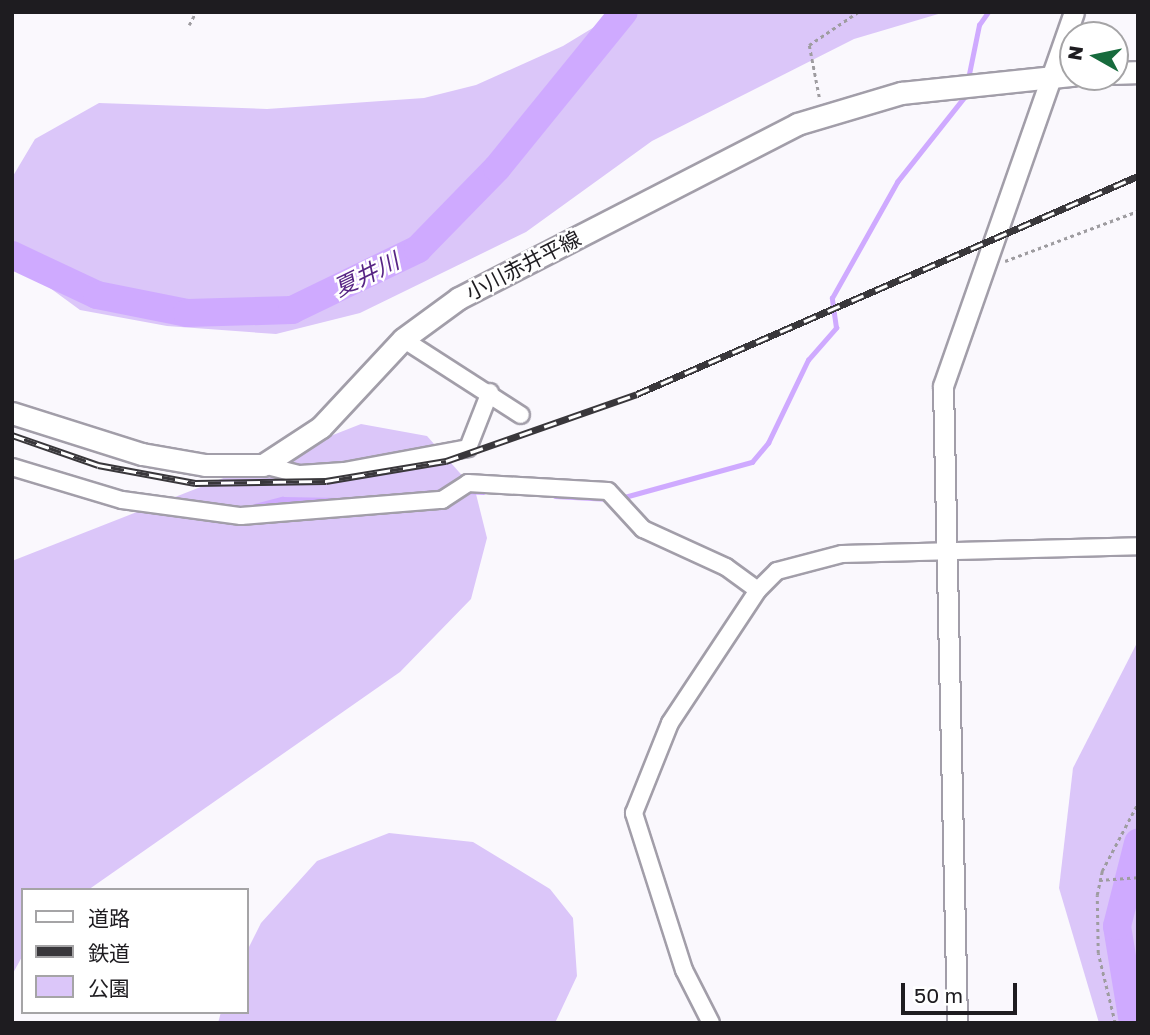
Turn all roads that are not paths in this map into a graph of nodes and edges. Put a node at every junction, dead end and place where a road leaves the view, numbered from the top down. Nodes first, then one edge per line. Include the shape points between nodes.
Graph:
1 (1059, 76) edge
2 (1059, 87) edge
3 (403, 339) junction
4 (490, 392) junction
5 (12, 413) edge
6 (521, 415) dead end
7 (263, 465) junction
8 (12, 467) edge
9 (1138, 546) edge
10 (944, 553) junction
11 (758, 590) junction
12 (711, 1023) edge
13 (957, 1023) edge

1 - 3 main road, 小川赤井平線 via 901,93 824,114 459,298
2 - 10 street via 982,270 943,386
3 - 4 street
3 - 7 main road, 小川赤井平線 via 321,427
4 - 6 street
4 - 7 street via 468,448 344,471 300,474
5 - 7 main road via 142,454 205,465
8 - 11 street via 122,500 228,515 448,497 463,487 615,500 643,529 726,567
9 - 10 street
10 - 11 street via 805,559 777,571
10 - 13 street
11 - 12 street via 670,723 634,813 684,970

